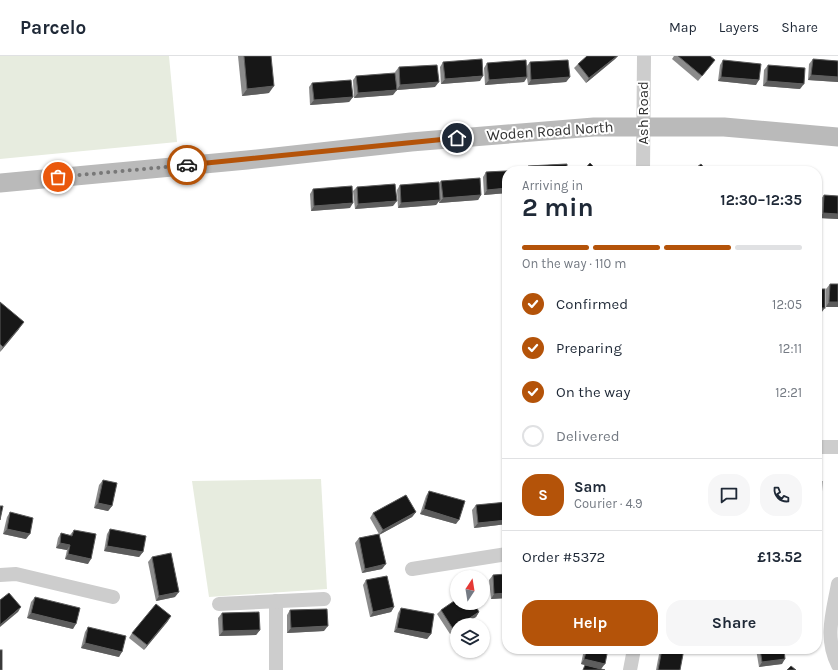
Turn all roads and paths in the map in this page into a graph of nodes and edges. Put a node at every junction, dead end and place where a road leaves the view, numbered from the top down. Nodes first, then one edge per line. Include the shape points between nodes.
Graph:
1 (644, 56) edge
2 (643, 127) junction
3 (838, 137) edge
4 (643, 166) edge
5 (0, 183) edge
6 (822, 447) edge
7 (838, 447) edge
8 (502, 555) edge
9 (412, 568) dead end
10 (0, 574) edge
11 (838, 584) edge
12 (113, 597) dead end
13 (324, 599) dead end
14 (276, 601) junction
15 (219, 604) dead end
16 (633, 654) edge
17 (838, 665) edge
18 (276, 670) edge
19 (630, 670) edge

1 - 2 street, Ash Road
2 - 3 street, Woden Road North via 724,127
2 - 4 street, Ash Road
2 - 5 street, Woden Road North via 594,127 411,142
6 - 7 street
8 - 9 street
10 - 12 street via 16,574
11 - 17 street via 830,646
13 - 14 street
14 - 15 street
14 - 18 street
16 - 19 street

